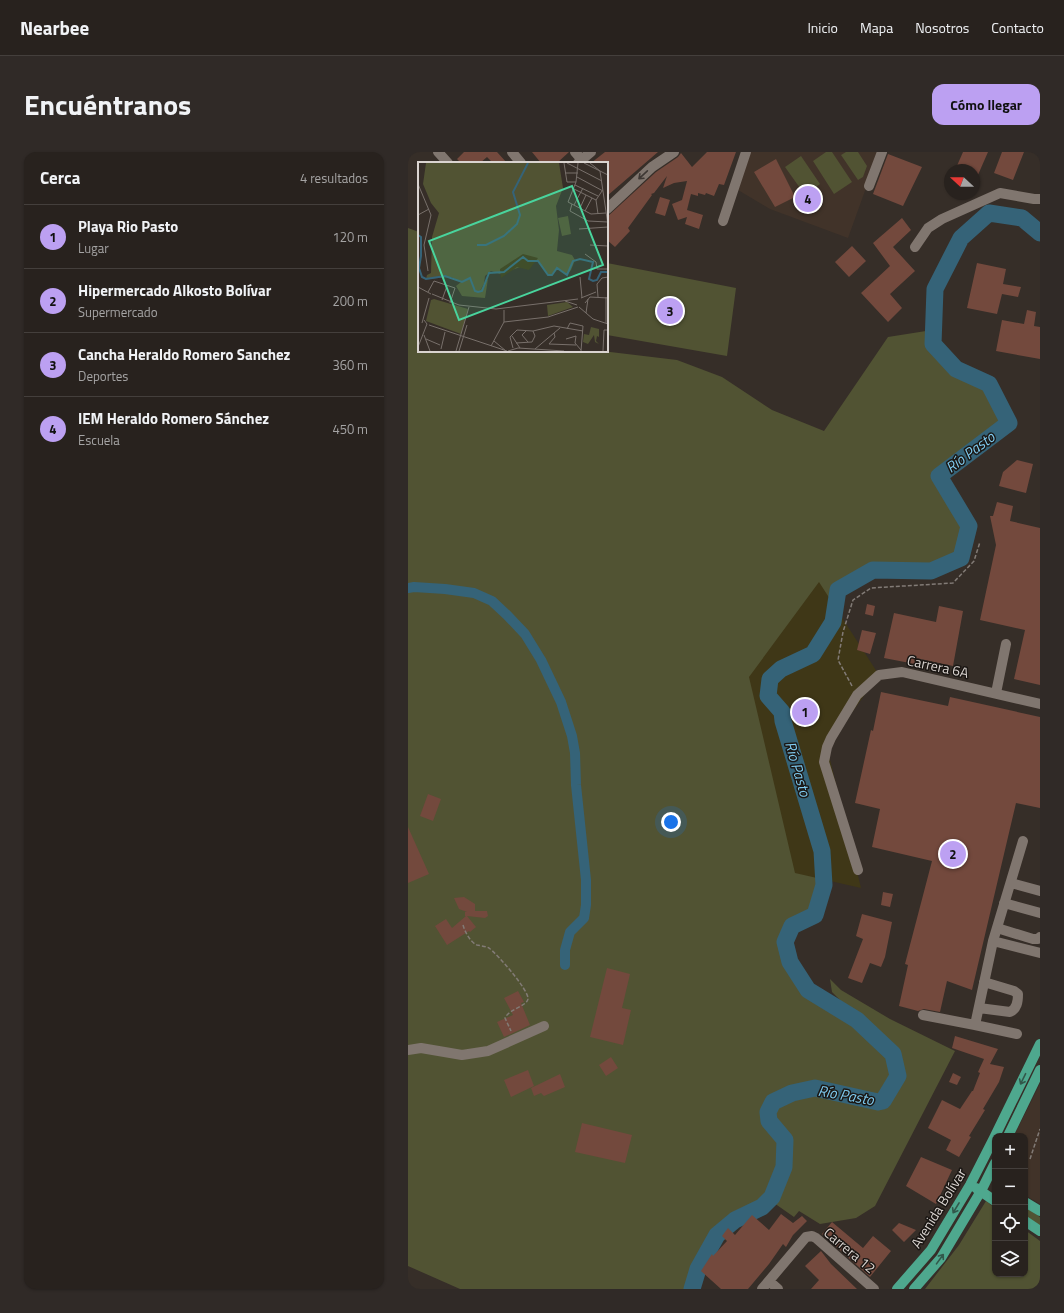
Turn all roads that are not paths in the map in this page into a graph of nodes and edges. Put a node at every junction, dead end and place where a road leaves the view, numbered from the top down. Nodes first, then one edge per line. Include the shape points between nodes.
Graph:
1 (438, 152) edge
2 (512, 152) edge
3 (591, 152) edge
4 (674, 152) edge
5 (746, 152) edge
6 (882, 152) edge
7 (579, 158) edge
8 (447, 162) edge
9 (520, 162) edge
10 (869, 186) dead end
11 (1040, 199) edge
12 (608, 208) edge
13 (723, 221) dead end
14 (915, 247) dead end
15 (1006, 644) dead end
16 (996, 693) junction
17 (1040, 704) edge
18 (1023, 841) dead end
19 (858, 870) dead end
20 (1010, 883) junction
21 (1040, 891) edge
22 (1004, 903) junction
23 (1040, 913) edge
24 (997, 928) junction
25 (1040, 937) edge
26 (993, 941) junction
27 (1040, 953) edge
28 (984, 982) junction
29 (979, 1008) junction
30 (923, 1015) dead end
31 (975, 1025) junction
32 (544, 1026) dead end
33 (1017, 1034) dead end
34 (1040, 1044) edge
35 (408, 1050) edge
36 (1040, 1070) edge
37 (996, 1133) edge
38 (1009, 1133) edge
39 (992, 1142) edge
40 (994, 1169) edge
41 (978, 1172) junction
42 (991, 1180) edge
43 (970, 1185) junction
44 (981, 1191) junction
45 (992, 1199) edge
46 (1028, 1204) edge
47 (1040, 1211) edge
48 (1028, 1223) edge
49 (1040, 1231) edge
50 (765, 1285) edge
51 (778, 1289) edge
52 (874, 1289) edge
53 (897, 1289) edge
54 (914, 1289) edge

1 - 8 street
2 - 9 street
3 - 7 street
4 -> 12 street via 652,167
5 - 13 street
6 - 10 street
11 - 14 street via 1000,193 942,219 928,228
15 - 16 street
16 - 17 street, Carrera 6A
16 - 19 street, Carrera 6A via 902,672 879,675 857,695 831,738 824,762
18 - 20 street
20 - 21 street
20 - 22 street
22 - 23 street
22 - 24 street
24 - 25 street via 1033,939
24 - 26 street
26 - 27 street
26 - 28 street
28 - 29 street
28 - 29 street via 1014,991 1018,994 1018,1002 1014,1011 1010,1012
29 - 31 street
30 - 31 street
31 - 33 street
32 - 35 street via 488,1051 462,1055 421,1048
34 -> 37 main road, Avenida Bolívar
36 - 38 main road
39 - 41 main road, Avenida Bolívar
40 - 42 main road, Avenida Bolívar
41 - 42 main road
41 - 43 main road, Avenida Bolívar
42 - 44 main road, Avenida Bolívar
43 - 44 main road
43 -> 53 main road, Avenida Bolívar via 931,1250
44 - 45 main road
54 -> 44 main road, Avenida Bolívar via 941,1258
46 - 47 main road
48 - 49 main road
50 - 51 street
50 - 52 street, Carrera 12 via 806,1237 812,1236

